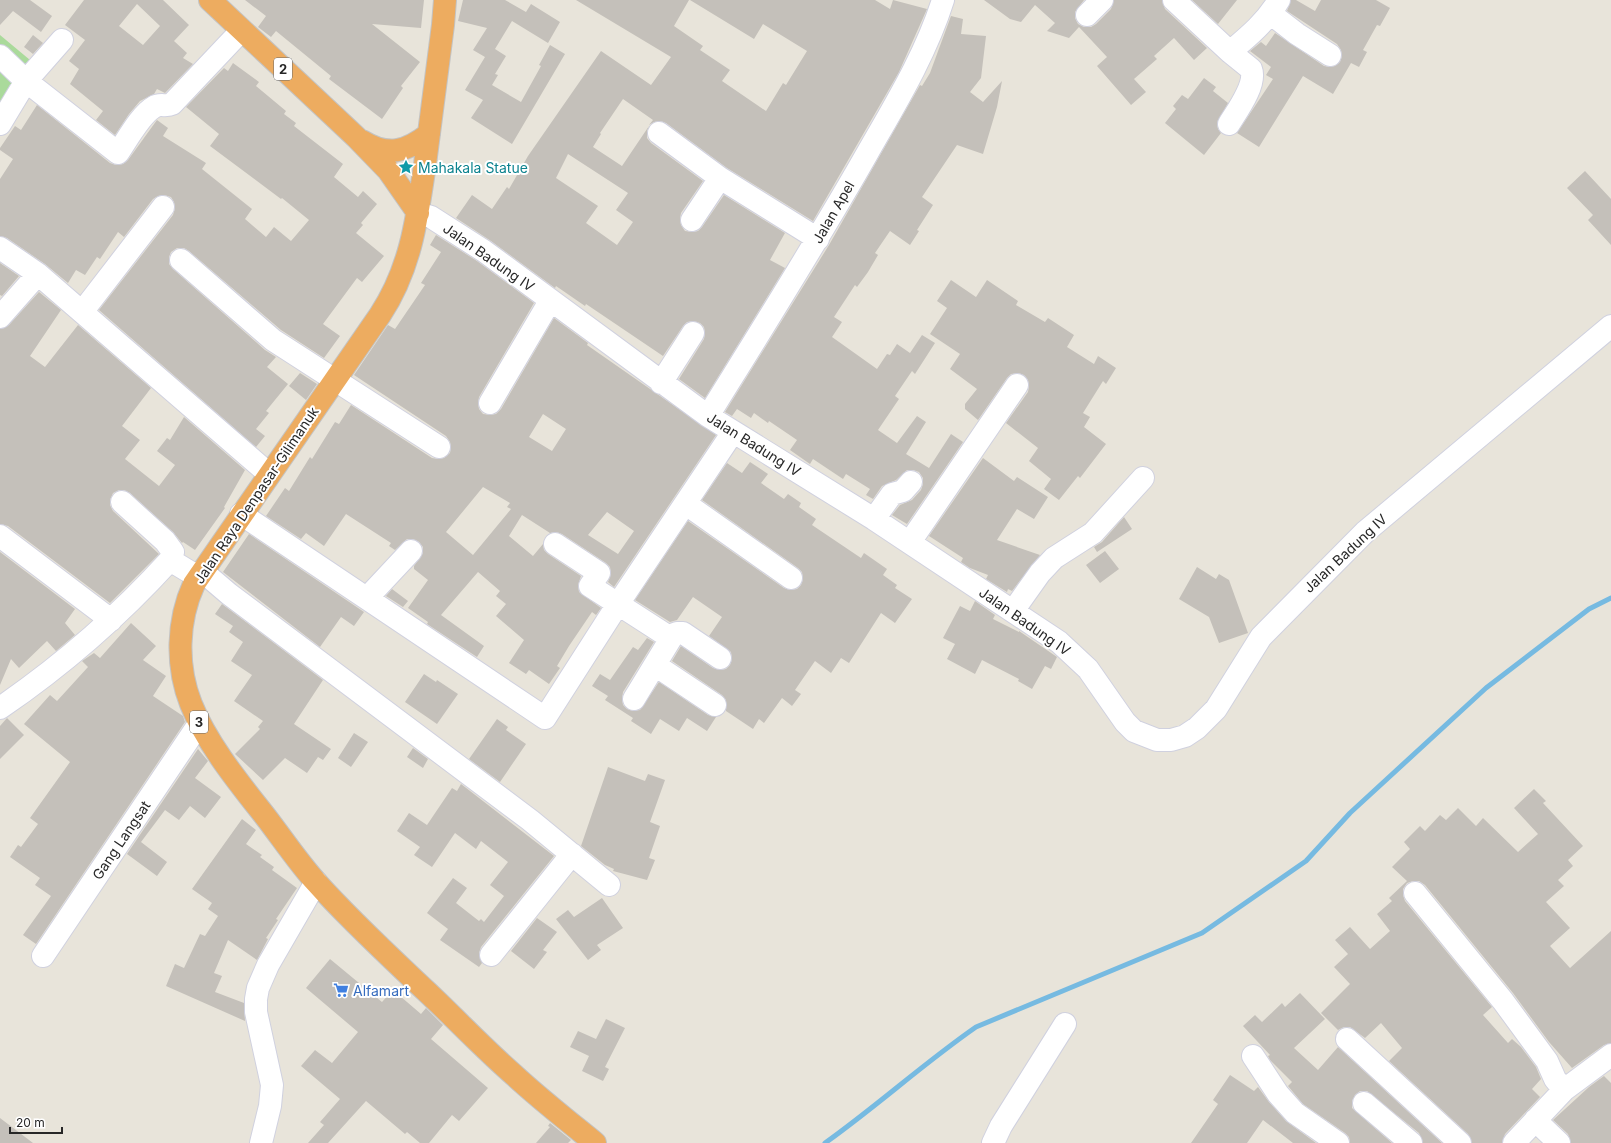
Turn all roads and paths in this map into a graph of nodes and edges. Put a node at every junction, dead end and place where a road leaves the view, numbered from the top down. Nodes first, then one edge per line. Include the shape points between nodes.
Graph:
1 (210, 0) edge
2 (444, 0) edge
3 (942, 0) edge
4 (1102, 0) edge
5 (1174, 0) edge
6 (1275, 7) edge
7 (1087, 15) dead end
8 (241, 31) junction
9 (62, 40) dead end
10 (1224, 46) junction
11 (1330, 55) dead end
12 (0, 56) edge
13 (26, 81) junction
14 (0, 124) edge
15 (1229, 124) dead end
16 (659, 133) dead end
17 (429, 134) junction
18 (356, 137) junction
19 (720, 178) junction
20 (163, 207) dead end
21 (418, 212) junction
22 (692, 220) dead end
23 (818, 239) junction
24 (0, 248) edge
25 (181, 260) dead end
26 (38, 274) junction
27 (550, 301) junction
28 (82, 312) junction
29 (0, 317) edge
30 (1611, 326) edge
31 (693, 333) dead end
32 (334, 380) junction
33 (661, 382) junction
34 (1017, 385) dead end
35 (490, 403) dead end
36 (708, 416) junction
37 (733, 432) junction
38 (440, 447) dead end
39 (269, 474) junction
40 (1143, 478) dead end
41 (911, 482) dead end
42 (122, 502) dead end
43 (686, 504) junction
44 (241, 514) junction
45 (874, 519) junction
46 (0, 536) edge
47 (910, 542) junction
48 (555, 544) dead end
49 (411, 551) dead end
50 (170, 560) junction
51 (200, 574) junction
52 (792, 578) dead end
53 (367, 598) junction
54 (618, 604) junction
55 (1013, 611) junction
56 (111, 620) junction
57 (673, 635) junction
58 (720, 658) dead end
59 (655, 665) junction
60 (634, 699) dead end
61 (715, 706) dead end
62 (0, 708) edge
63 (200, 724) junction
64 (572, 854) junction
65 (316, 882) junction
66 (609, 885) dead end
67 (1415, 893) dead end
68 (491, 955) dead end
69 (42, 956) dead end
70 (1065, 1024) dead end
71 (1347, 1039) dead end
72 (1611, 1055) edge
73 (1253, 1056) dead end
74 (1564, 1090) junction
75 (1364, 1103) dead end
76 (1535, 1120) junction
77 (261, 1143) edge
78 (595, 1143) edge
79 (993, 1143) edge
80 (1338, 1143) edge
81 (1411, 1143) edge
82 (1460, 1143) edge
83 (1514, 1143) edge
84 (1559, 1143) edge

1 - 8 highway, 2
2 - 17 highway, Jalan Raya Denpasar-Gilimanuk
3 - 23 street, Jalan Apel via 912,75
4 - 7 street
5 - 10 street
6 - 10 street via 1257,29
6 - 11 street via 1296,34
8 - 13 street via 170,106 157,105 149,110 118,153
8 - 18 highway, 2
9 - 13 street
10 - 15 street via 1248,65 1252,72 1246,95
12 - 13 street
13 - 14 street
16 - 19 street
17 - 18 highway, 2 via 413,146 394,151 373,148
17 - 21 highway, Jalan Raya Denpasar-Gilimanuk / 3
18 - 21 highway via 388,170
19 - 22 street
19 - 23 street
20 - 28 street
21 - 27 street, Jalan Badung IV via 468,240
21 - 32 highway, Jalan Raya Denpasar-Gilimanuk / 3 via 406,266 393,294
23 - 36 street, Jalan Apel
24 - 26 street
25 - 32 street via 273,340
26 - 28 street
26 - 29 street
27 - 33 street, Jalan Badung IV
27 - 35 street
28 - 39 street
30 - 55 street, Jalan Badung IV via 1365,532 1261,637 1216,709 1185,736 1157,740 1134,731 1088,669 1059,642
31 - 33 street
32 - 38 street via 384,409
32 - 39 highway, Jalan Raya Denpasar-Gilimanuk / 3
33 - 36 street, Jalan Badung IV
34 - 47 street
36 - 37 street, Jalan Badung IV
37 - 43 street
37 - 45 street, Jalan Badung IV
39 - 44 highway, Jalan Raya Denpasar-Gilimanuk / 3
40 - 55 street via 1093,534 1054,558
41 - 45 street via 903,491 892,494
42 - 50 street via 165,541 173,552
43 - 52 street
43 - 54 street
44 - 51 highway, Jalan Raya Denpasar-Gilimanuk / 3
44 - 53 street
45 - 47 street, Jalan Badung IV
46 - 56 street
47 - 55 street, Jalan Badung IV
48 - 54 street via 599,573 590,586
49 - 53 street
50 - 51 street
50 - 56 street
51 - 63 highway, Jalan Raya Denpasar-Gilimanuk / 3 via 188,597 180,647 183,677
51 - 64 street
53 - 54 street via 545,718
54 - 57 street via 660,631 669,636
56 - 62 street via 71,656
57 - 58 street via 683,633
57 - 59 street
59 - 60 street
59 - 61 street
63 - 65 highway, Jalan Raya Denpasar-Gilimanuk / 3 via 243,789
63 - 69 street, Gang Langsat
64 - 66 street
64 - 68 street
65 - 77 street via 268,965 258,988 256,1012 272,1086
65 - 78 highway, Jalan Raya Denpasar-Gilimanuk / 3 via 513,1075
67 - 74 street via 1503,1001 1547,1061 1555,1079
70 - 79 street
71 - 82 street
72 - 74 street
73 - 80 street via 1278,1094 1295,1113
74 - 76 street
75 - 81 street
76 - 83 street
76 - 84 street

